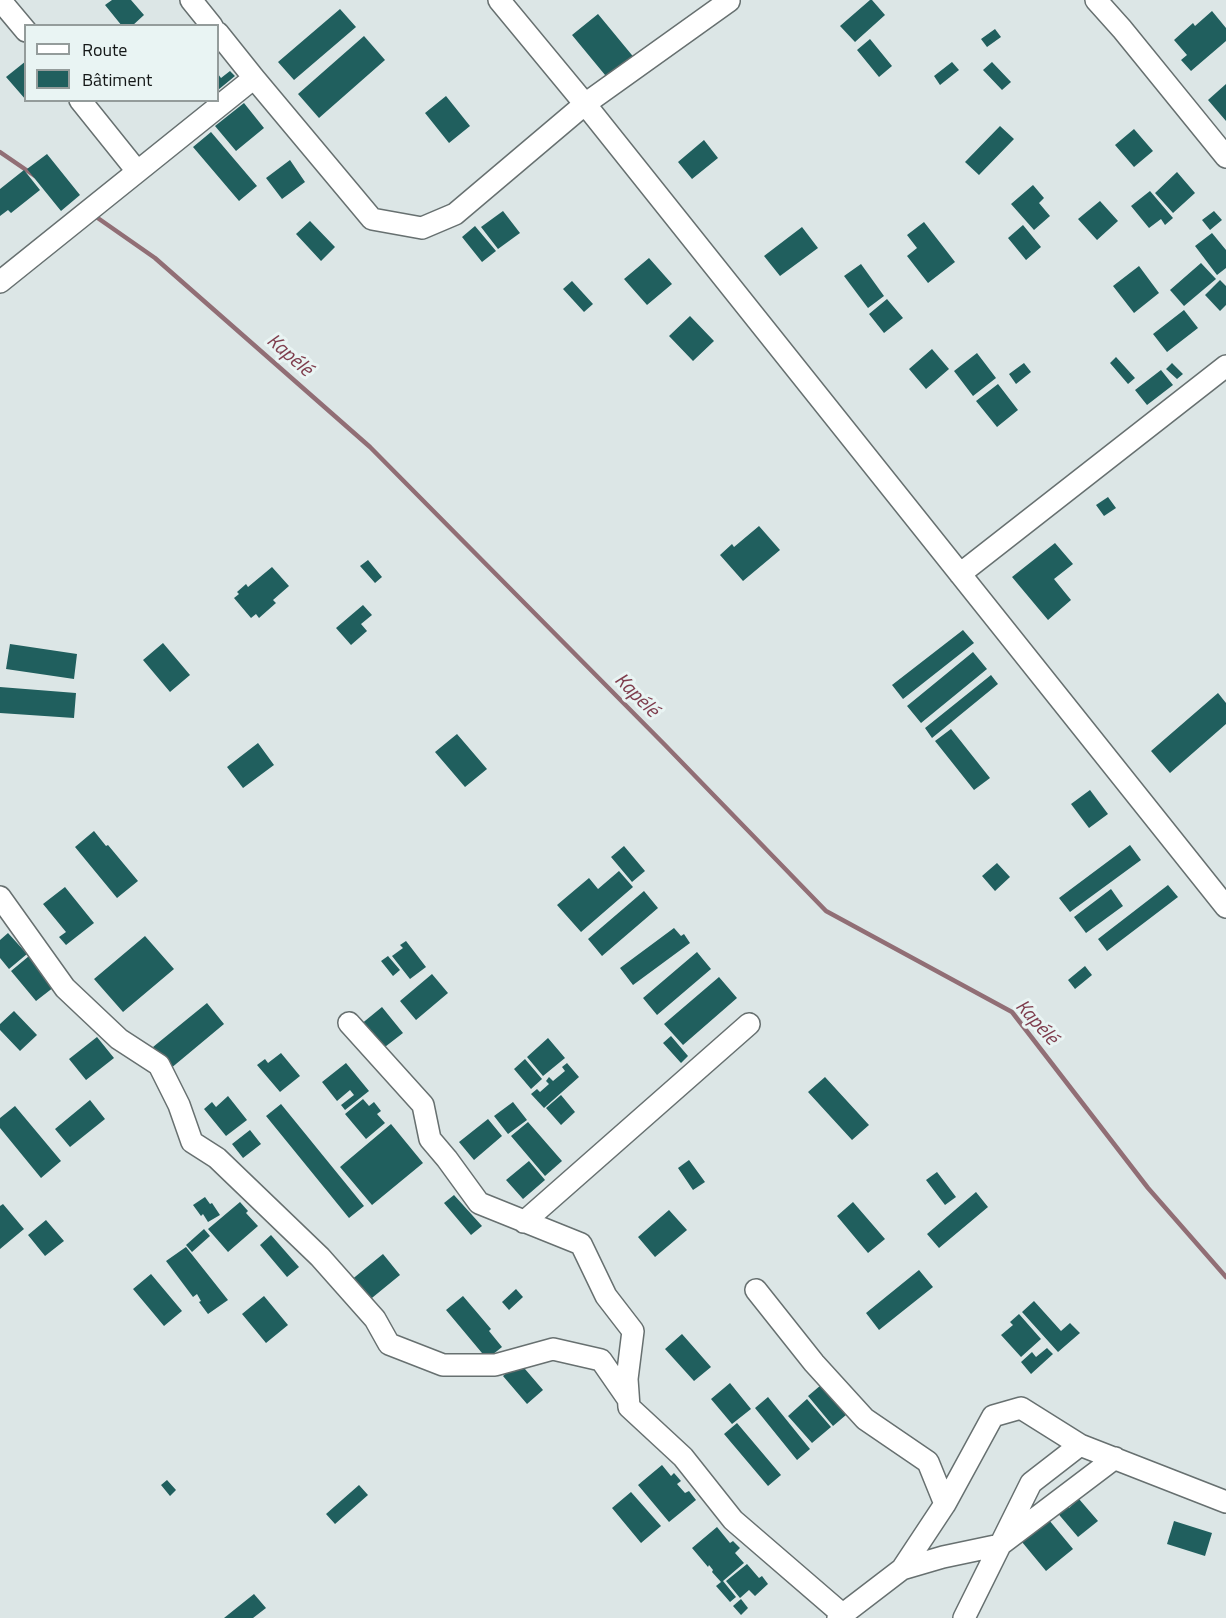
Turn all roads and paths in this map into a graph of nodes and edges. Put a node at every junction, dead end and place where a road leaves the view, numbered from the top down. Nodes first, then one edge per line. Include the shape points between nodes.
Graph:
1 (0, 0) edge
2 (191, 0) edge
3 (499, 0) edge
4 (1096, 0) edge
5 (729, 1) edge
6 (210, 24) edge
7 (24, 30) edge
8 (219, 34) edge
9 (254, 78) junction
10 (82, 102) edge
11 (585, 104) junction
12 (1226, 157) edge
13 (137, 171) junction
14 (1, 279) edge
15 (1226, 366) edge
16 (960, 574) junction
17 (0, 897) edge
18 (1226, 907) edge
19 (350, 1023) dead end
20 (749, 1024) dead end
21 (524, 1222) junction
22 (756, 1290) dead end
23 (628, 1398) junction
24 (1080, 1445) junction
25 (1115, 1458) junction
26 (1226, 1502) edge
27 (945, 1504) junction
28 (1000, 1545) junction
29 (902, 1569) junction
30 (840, 1616) edge
31 (964, 1618) edge

1 - 7 street
2 - 6 street
3 - 11 street
4 - 12 street
5 - 11 street
8 - 9 street
9 - 11 street via 372,219 422,228 455,214
9 - 13 street
10 - 13 street
11 - 16 street
13 - 14 street
15 - 16 street
16 - 18 street
17 - 23 street via 65,988 119,1039 159,1065 192,1142 218,1158 320,1257 375,1319 389,1344 443,1365 495,1365 553,1349 601,1360
19 - 21 street via 423,1105 430,1139 479,1203
20 - 21 street
21 - 23 street via 581,1244 606,1296 633,1331
22 - 27 street via 865,1419 928,1462
23 - 30 street via 628,1407 683,1457 733,1520
24 - 25 street
24 - 27 street via 1021,1408 993,1416
24 - 28 street via 1031,1483
25 - 26 street
25 - 28 street
27 - 29 street
28 - 29 street
28 - 31 street
29 - 30 street

